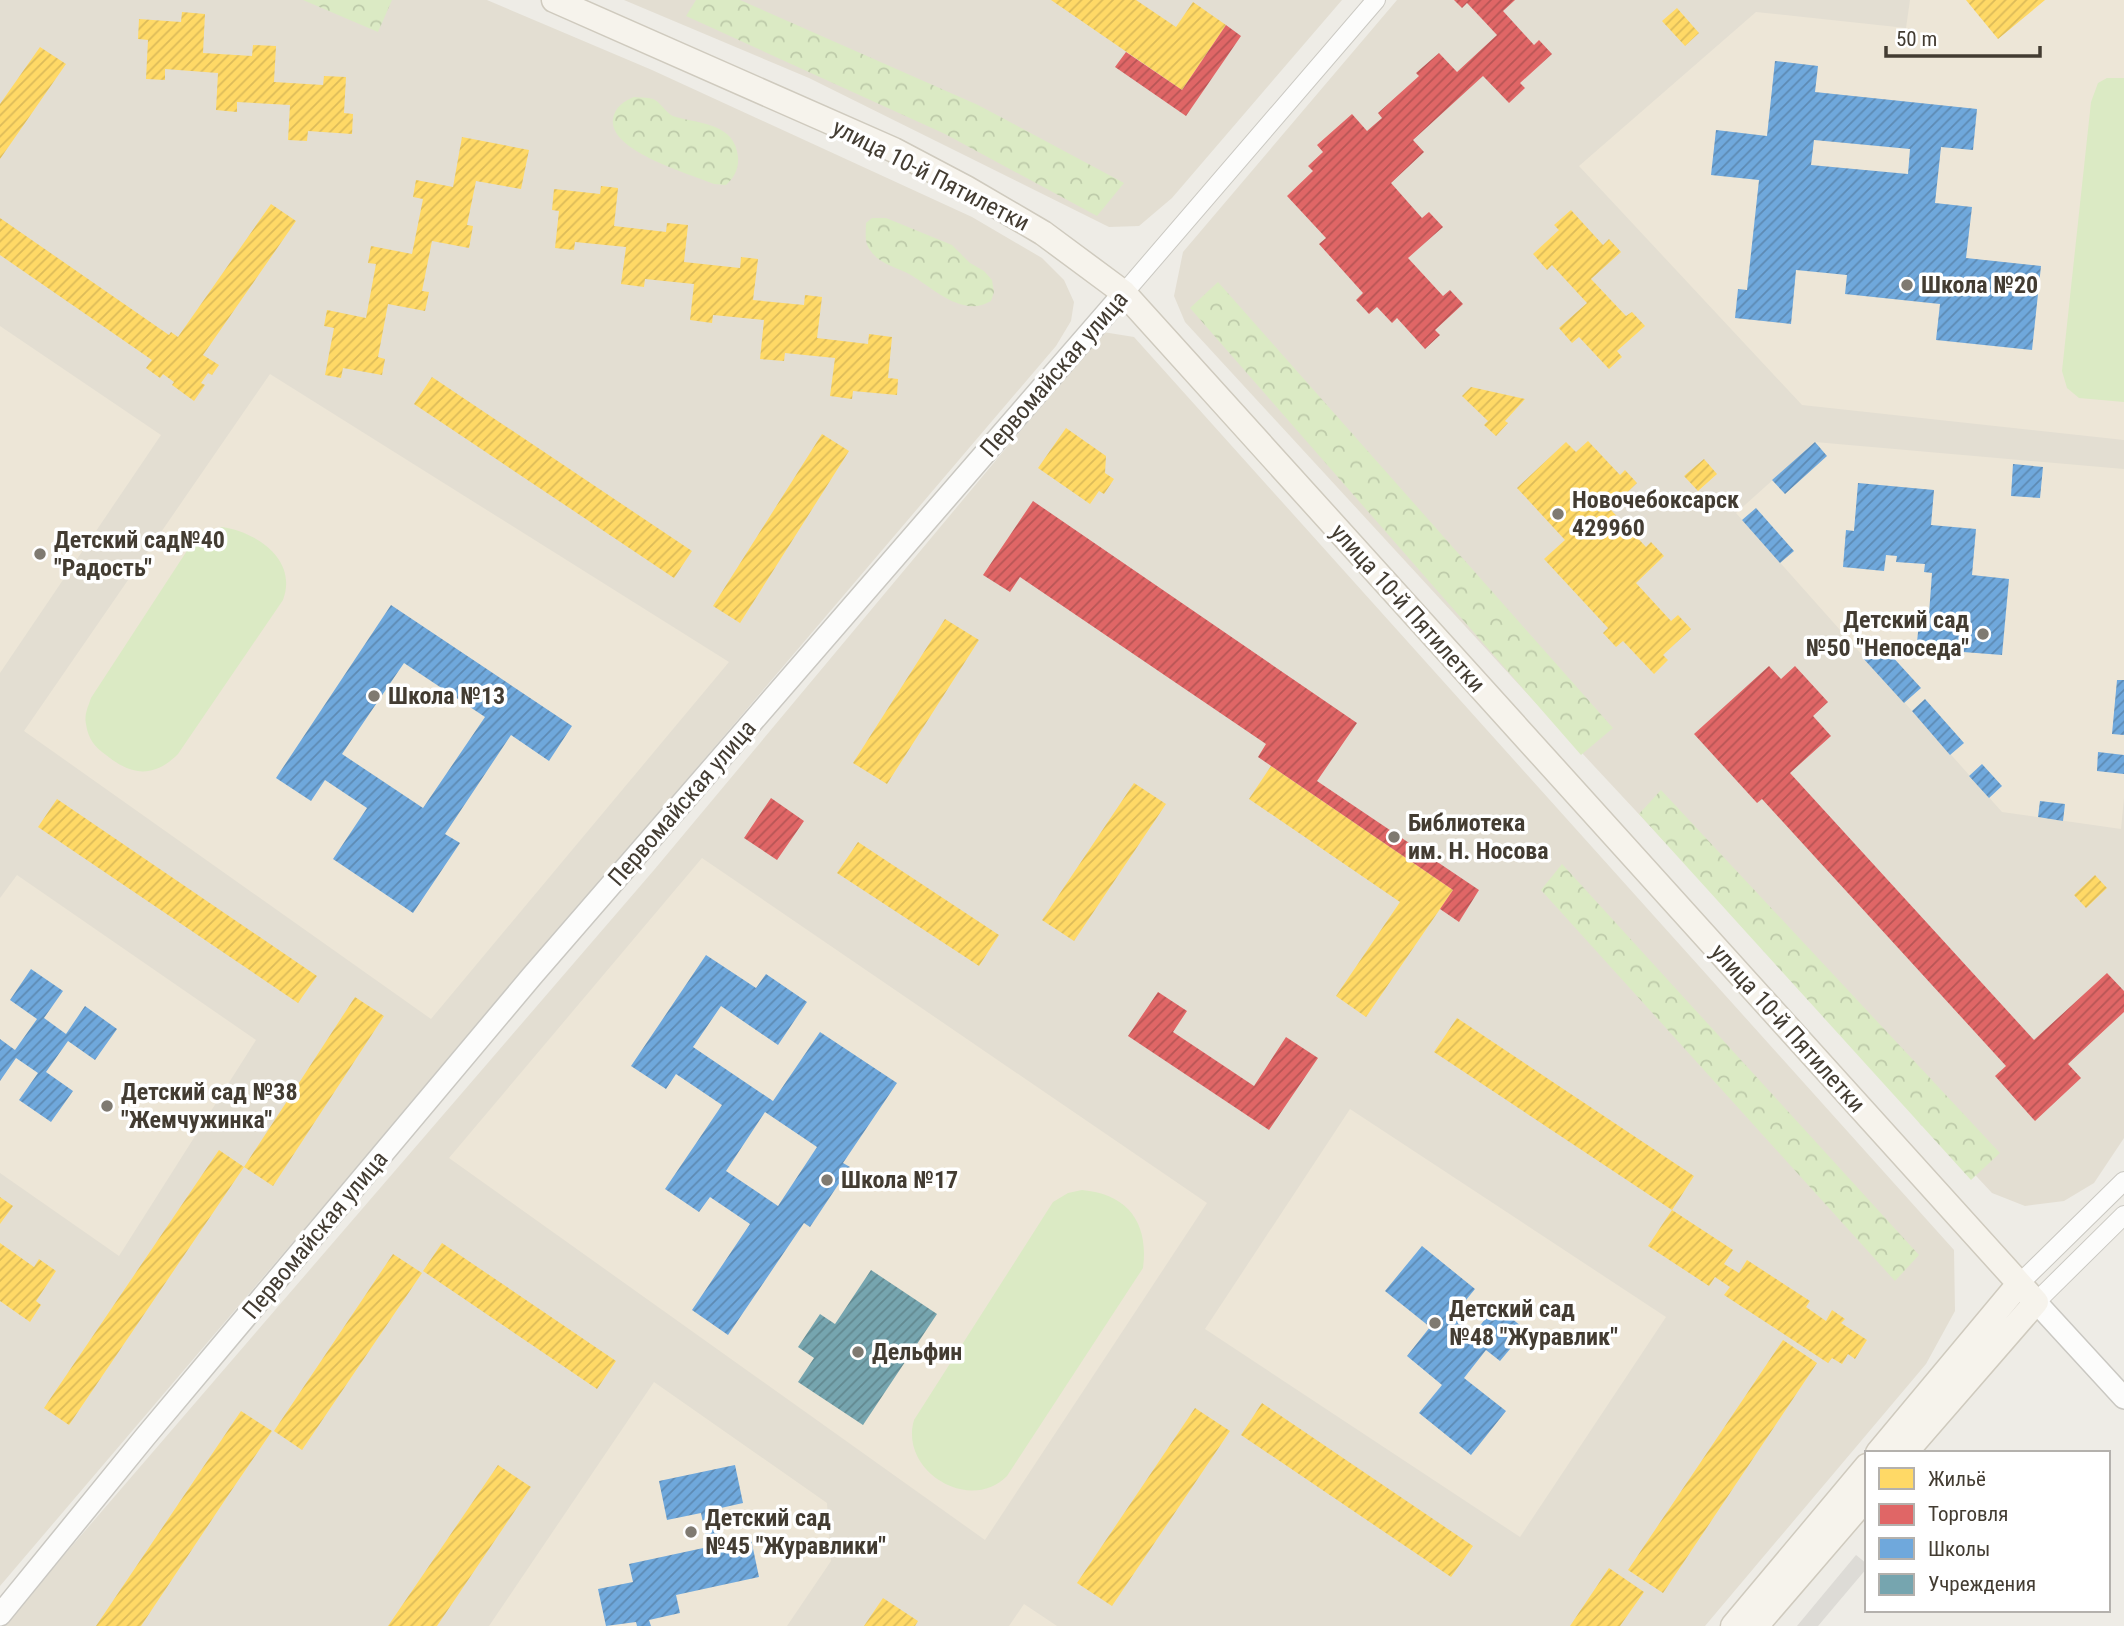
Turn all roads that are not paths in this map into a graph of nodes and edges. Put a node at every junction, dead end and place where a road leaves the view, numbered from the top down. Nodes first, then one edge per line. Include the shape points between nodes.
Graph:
1 (554, 0) edge
2 (1376, 0) edge
3 (1124, 293) junction
4 (2124, 1181) edge
5 (2124, 1215) edge
6 (2028, 1293) junction
7 (2124, 1398) edge
8 (1880, 1451) edge
9 (1907, 1451) edge
10 (1865, 1468) edge
11 (1865, 1499) edge
12 (0, 1615) edge
13 (1733, 1626) edge
14 (1756, 1626) edge

1 - 3 main road, улица 10-й Пятилетки via 894,150 1043,233
2 - 3 street, Первомайская улица
3 - 6 main road, улица 10-й Пятилетки
3 - 12 street, Первомайская улица via 516,995
4 - 6 street
5 - 6 street
6 - 7 street, улица 10-й Пятилетки
6 - 8 main road
6 - 9 main road
10 - 13 main road
11 - 14 main road

